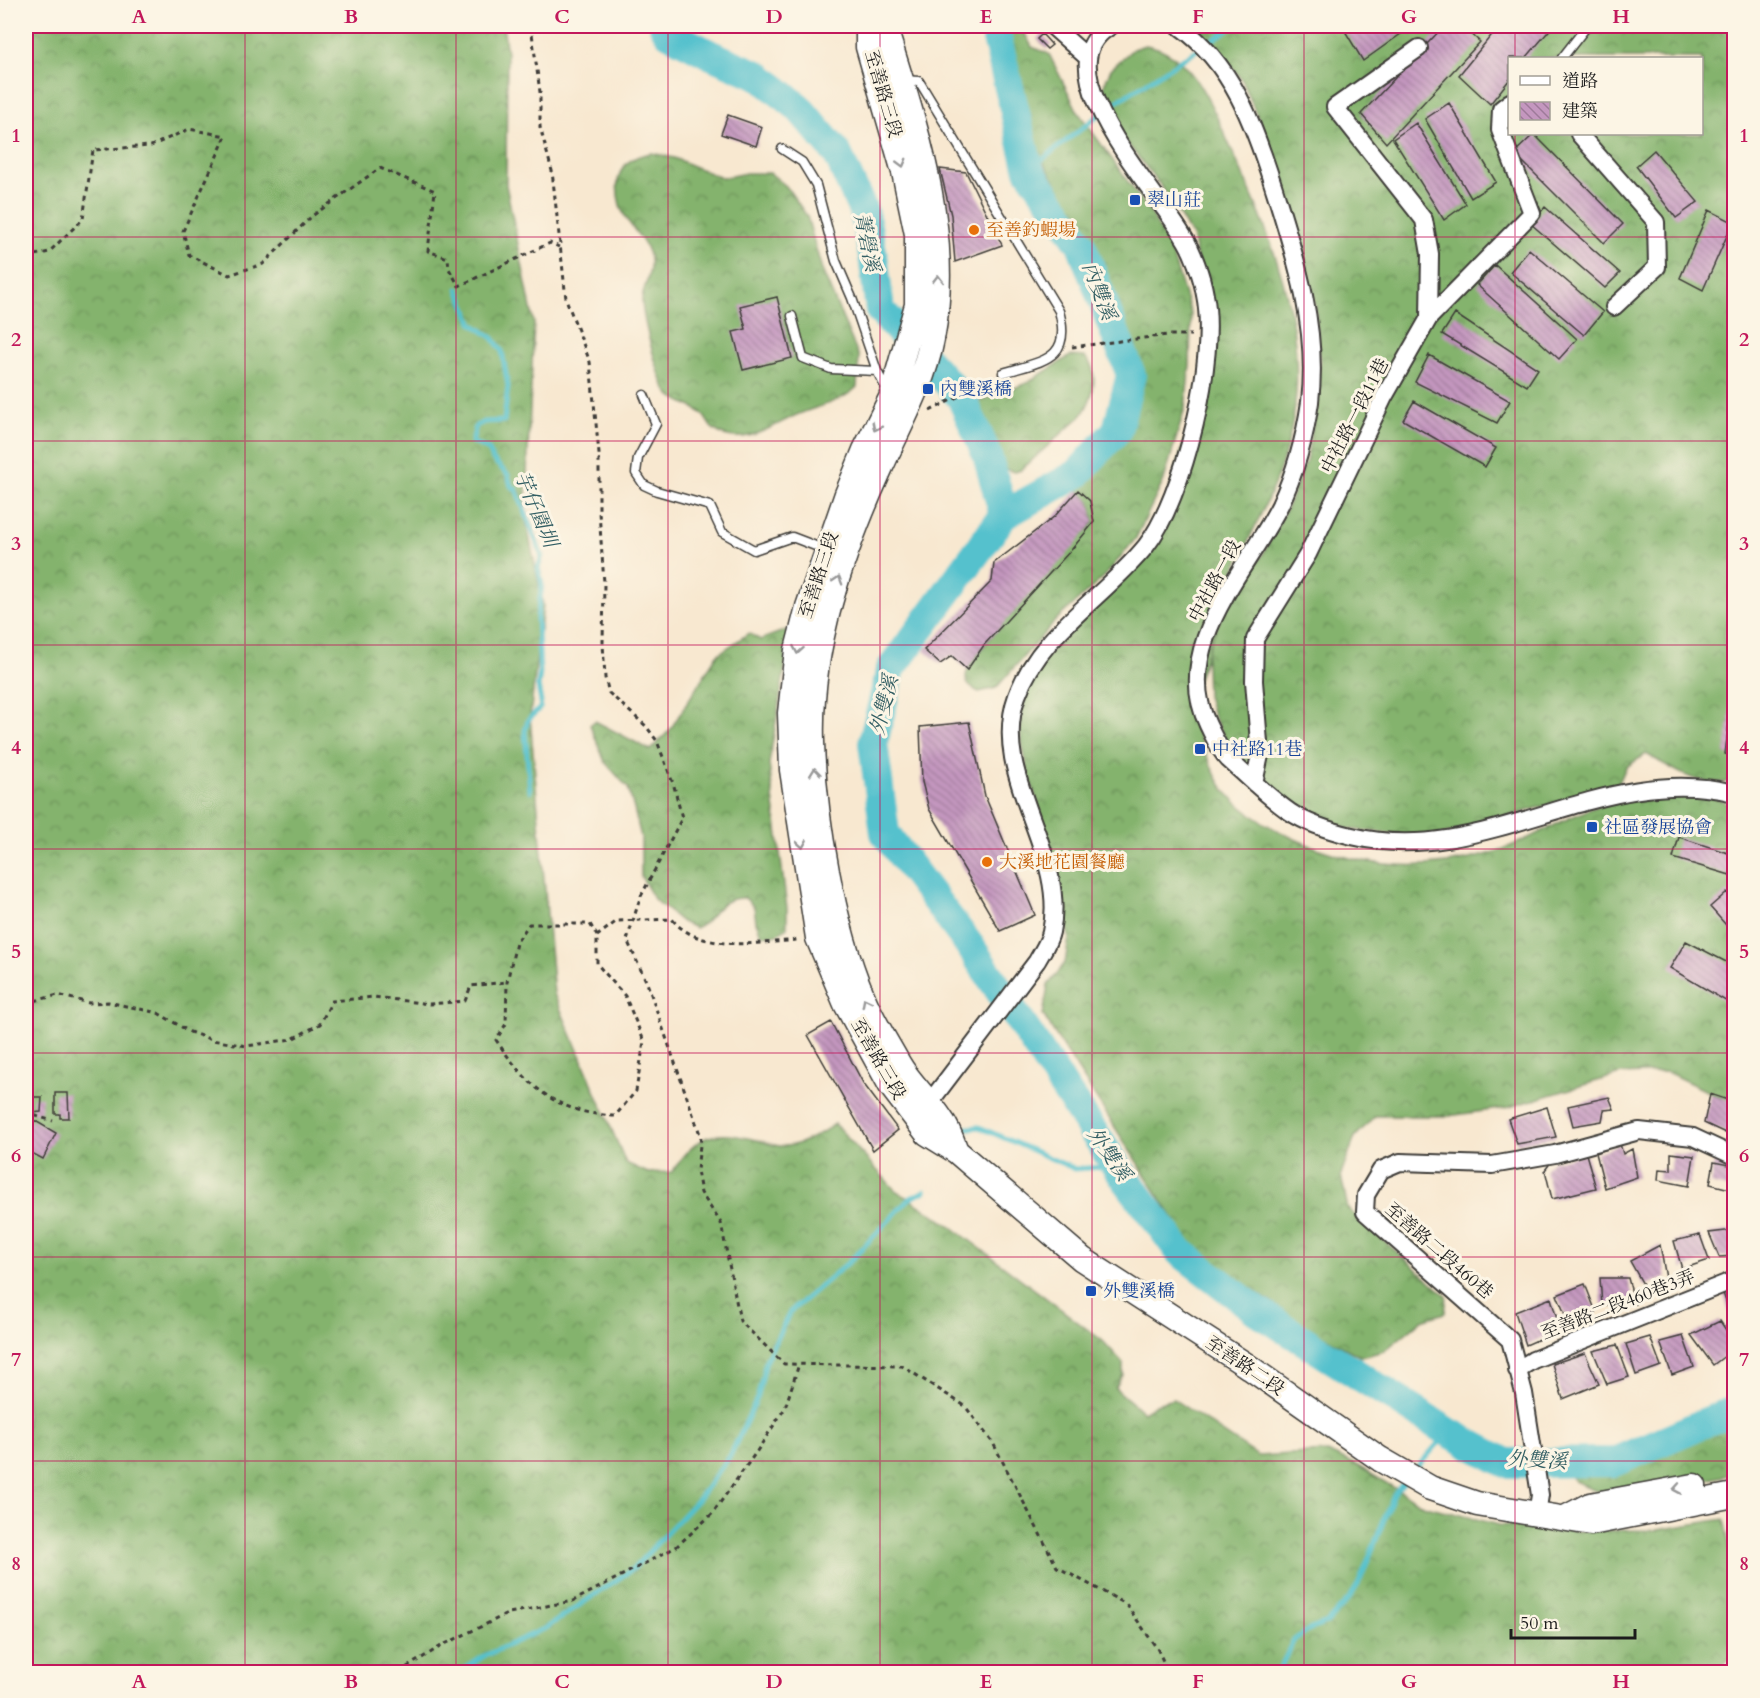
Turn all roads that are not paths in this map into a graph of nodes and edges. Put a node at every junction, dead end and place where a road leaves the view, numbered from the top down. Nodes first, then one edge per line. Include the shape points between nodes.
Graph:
1 (868, 26) edge
2 (875, 26) edge
3 (1052, 26) edge
4 (1111, 26) edge
5 (1179, 26) edge
6 (1587, 26) edge
7 (1419, 48) dead end
8 (1087, 57) junction
9 (1563, 57) edge
10 (891, 83) junction
11 (1508, 103) edge
12 (1580, 135) edge
13 (782, 149) dead end
14 (1614, 307) dead end
15 (792, 316) dead end
16 (1430, 318) junction
17 (1003, 373) road end
18 (899, 376) junction
19 (644, 395) dead end
20 (826, 550) junction
21 (1254, 783) junction
22 (1734, 793) edge
23 (929, 1104) junction
24 (1734, 1156) edge
25 (1734, 1280) edge
26 (1517, 1370) junction
27 (1734, 1478) edge
28 (1734, 1495) edge
29 (1539, 1505) junction
30 (1567, 1517) junction

1 - 10 street, 至善路三段 via 868,47
2 - 10 street, 至善路三段 via 888,38
3 - 8 street
4 - 8 street via 1102,31
5 - 21 street, 中社路一段 via 1202,42 1236,91 1260,144 1304,288 1314,363 1299,457 1280,504 1217,609 1198,658 1199,706 1222,753
6 - 9 lane
7 - 16 street via 1335,106 1424,220 1430,254
8 - 23 street via 1089,85 1103,118 1185,237 1206,295 1208,334 1202,384 1189,448 1170,503 1147,545 1053,637 1030,666 1016,699 1011,733 1017,775 1048,869 1051,933 1037,961
10 - 17 lane via 919,81 1059,311 1063,327 1058,349 1051,358
10 - 18 street, 至善路三段 via 917,234 922,335
11 - 16 street, 中社路一段11巷 via 1501,109 1500,130 1532,213
12 - 14 street via 1656,222 1657,267
13 - 18 lane via 802,162 816,185 836,261 852,298
15 - 18 lane via 802,358 831,369
16 - 21 street, 中社路一段11巷 via 1384,396 1308,554 1255,639 1260,755
18 -> 20 street, 至善路三段
23 -> 18 street, 至善路三段 via 906,1076 862,997 842,937 822,839 812,742 818,646 844,561 880,468
19 - 20 lane via 656,424 638,458 636,473 644,485 710,506 722,532 754,550 794,537
20 -> 23 street, 至善路三段 via 797,650 790,713 792,770 818,938 846,1004 891,1086
21 - 22 street, 中社路一段 via 1291,813 1331,831 1381,843 1430,843 1466,837 1648,787 1708,787
23 - 29 street, 至善路二段 via 943,1121 957,1150 1082,1259 1246,1365 1380,1459 1430,1488 1477,1504
24 - 26 street, 至善路二段460巷 via 1693,1137 1639,1131 1556,1154 1492,1166 1400,1162 1381,1170 1366,1195 1365,1212 1499,1328 1510,1340
25 - 26 street, 至善路二段460巷3弄 via 1533,1360
26 - 29 street, 至善路二段460巷 via 1524,1393
27 -> 30 street via 1590,1505
28 - 30 street, 至善路二段 via 1591,1523
29 - 30 street, 至善路二段

